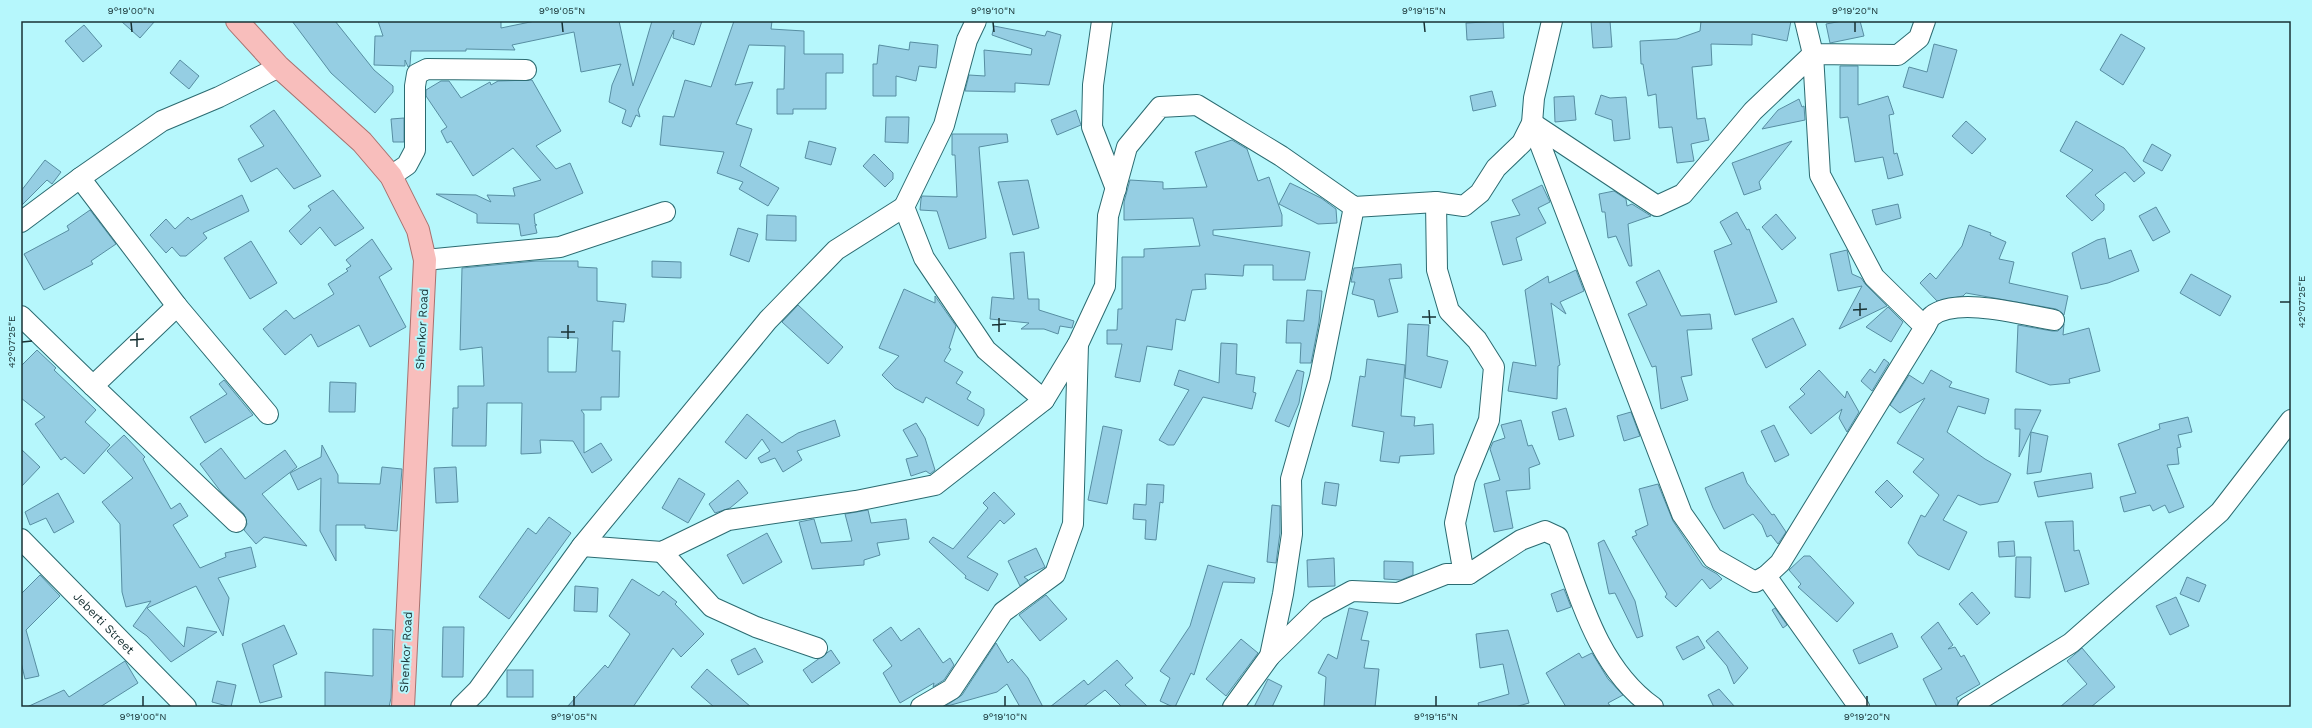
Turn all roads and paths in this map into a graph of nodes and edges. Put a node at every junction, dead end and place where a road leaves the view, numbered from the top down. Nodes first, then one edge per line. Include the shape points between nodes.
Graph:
1 (237, 21) edge
2 (976, 21) edge
3 (1102, 21) edge
4 (1552, 21) edge
5 (1805, 21) edge
6 (1925, 21) edge
7 (1813, 54) junction
8 (279, 67) junction
9 (526, 70) dead end
10 (1532, 123) junction
11 (391, 176) junction
12 (80, 178) junction
13 (1116, 189) junction
14 (1436, 202) junction
15 (904, 207) junction
16 (1354, 207) junction
17 (666, 212) dead end
18 (21, 222) edge
19 (426, 260) junction
20 (177, 306) junction
21 (21, 316) edge
22 (2054, 320) dead end
23 (1925, 326) junction
24 (1078, 344) junction
25 (93, 386) junction
26 (1044, 400) junction
27 (268, 414) dead end
28 (2291, 420) edge
29 (236, 522) dead end
30 (21, 539) edge
31 (582, 546) junction
32 (662, 552) junction
33 (1469, 574) junction
34 (1766, 576) junction
35 (817, 648) dead end
36 (1270, 656) junction
37 (186, 707) edge
38 (403, 707) edge
39 (460, 707) edge
40 (921, 707) edge
41 (1234, 707) edge
42 (1653, 707) edge
43 (1859, 707) edge
44 (1968, 707) edge

1 - 8 main road, Shenkor Road
2 - 15 street via 967,40 944,125
3 - 13 street via 1093,85 1092,128
4 - 10 street via 1534,98
5 - 7 street
6 - 7 street via 1920,38 1898,54
7 - 10 street via 1754,111 1683,194 1657,206
7 - 23 street via 1820,175 1874,277
8 - 11 main road, Shenkor Road via 362,142
8 - 12 street via 219,97 162,121
9 - 11 street via 427,69 417,74 415,150 407,165
10 - 14 street via 1522,143 1496,168 1480,193 1464,206
10 - 34 street via 1682,514 1713,558 1755,582
11 - 19 main road, Shenkor Road via 418,230
12 - 18 street
12 - 20 street
13 - 16 street via 1127,147 1160,108 1197,105 1281,156
13 - 24 street via 1108,216 1105,286
14 - 16 street
14 - 33 street via 1437,270 1449,311 1477,340 1494,367 1489,420 1465,479 1455,523 1462,563
15 - 26 street via 924,258 986,350
15 - 31 street via 836,250 768,320
16 - 36 street via 1320,377 1291,479 1292,534
17 - 19 street via 560,247
19 - 38 main road, Shenkor Road
20 - 25 street
20 - 27 street
21 - 25 street
22 - 23 street via 1975,307 1951,308 1932,316
23 - 34 street via 1780,563
24 - 26 street
24 - 40 street via 1073,524 1055,574 1003,612 952,689
25 - 29 street
26 - 32 street via 935,485 856,501 728,520
28 - 44 street via 2220,512 2071,643
30 - 37 street, Jeberti Street
31 - 32 street
31 - 39 street via 478,690
32 - 35 street via 712,607 756,627
33 - 36 street via 1446,574 1398,593 1352,591 1317,610
33 - 42 street via 1521,540 1545,531 1558,537 1597,642 1637,696
34 - 43 street
36 - 41 street

